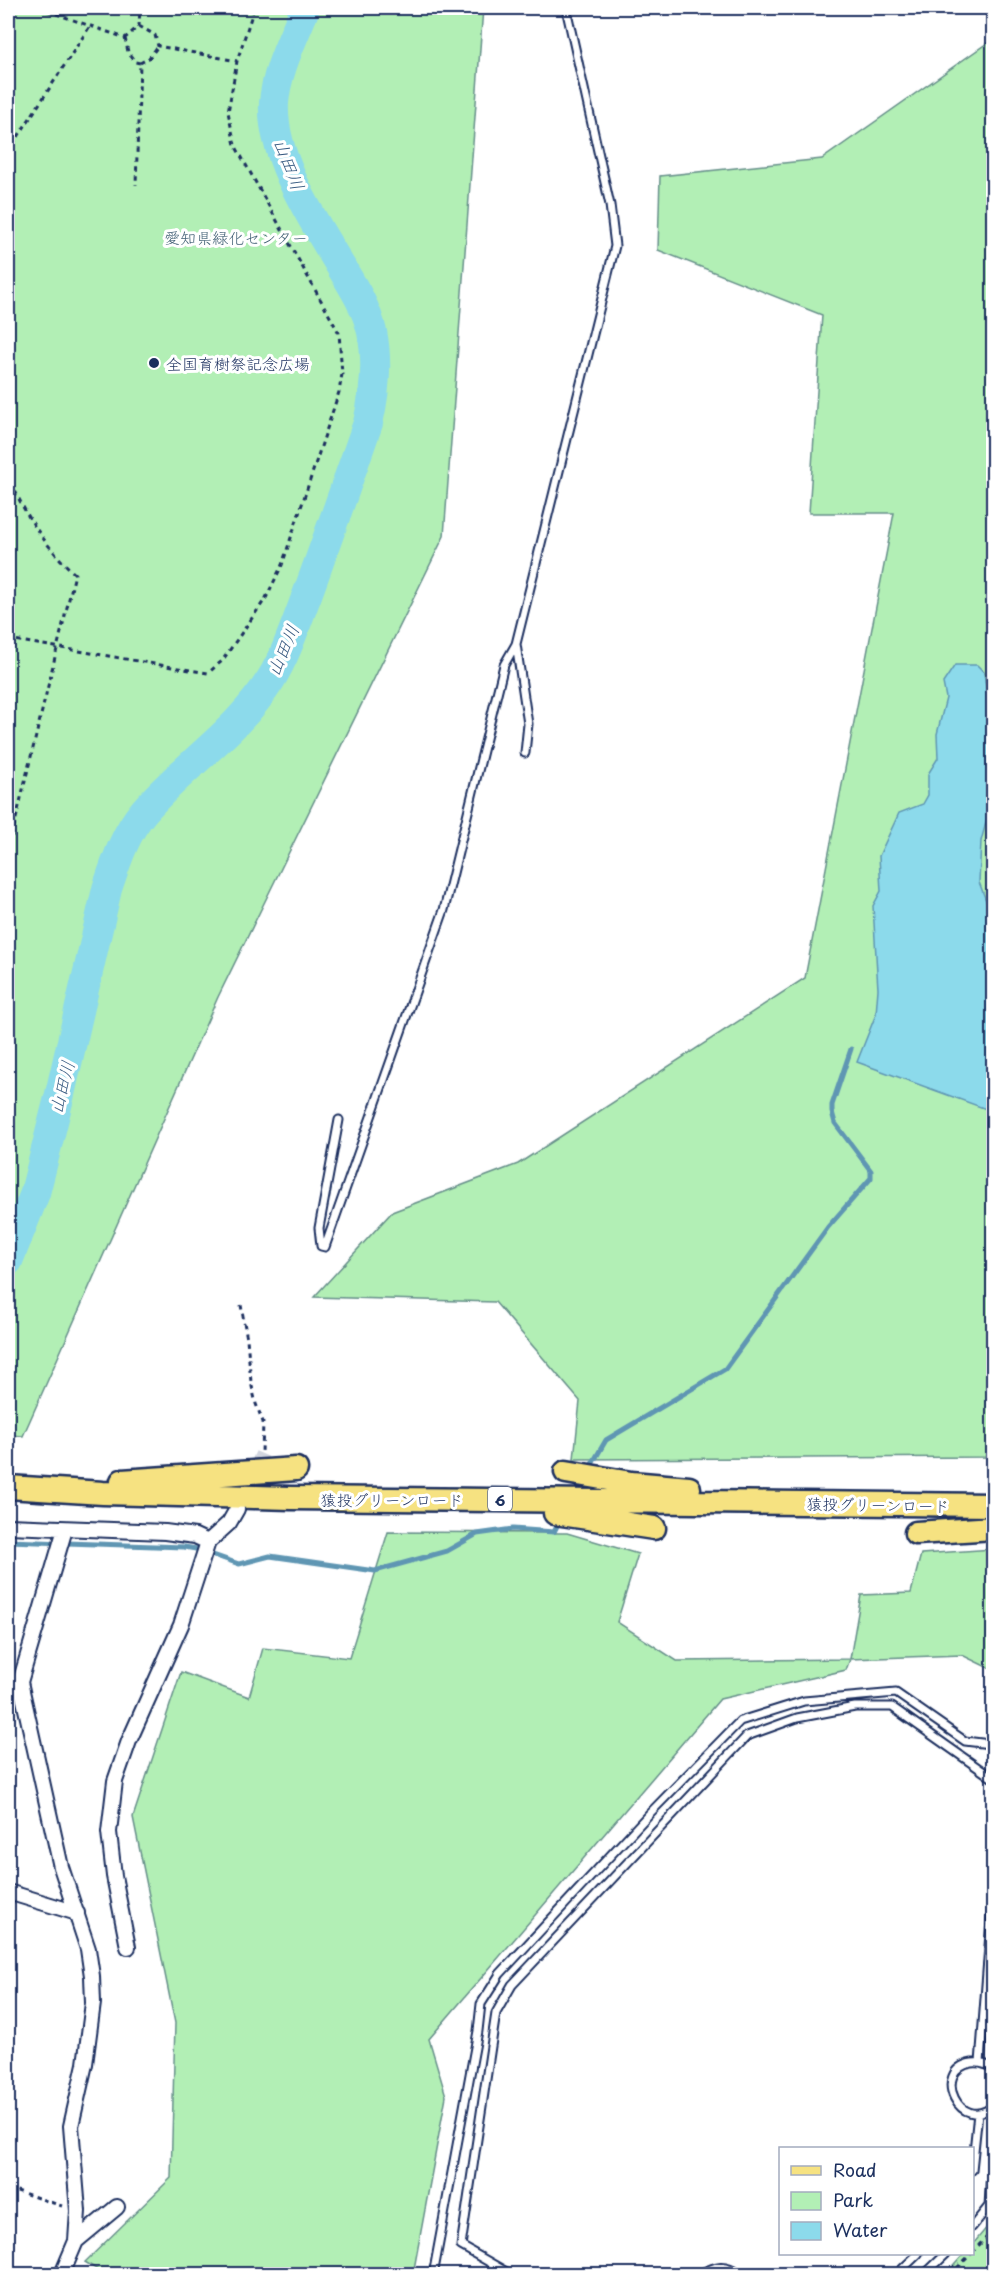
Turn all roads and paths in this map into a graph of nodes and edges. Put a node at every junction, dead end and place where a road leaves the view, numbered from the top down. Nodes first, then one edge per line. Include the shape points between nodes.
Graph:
1 (39, 8) edge
2 (140, 8) edge
3 (254, 8) edge
4 (566, 8) edge
5 (90, 26) junction
6 (139, 26) junction
7 (125, 38) junction
8 (159, 46) junction
9 (237, 61) junction
10 (140, 63) junction
11 (8, 152) edge
12 (136, 185) dead end
13 (8, 474) edge
14 (8, 639) edge
15 (516, 644) junction
16 (57, 648) junction
17 (525, 753) dead end
18 (8, 852) edge
19 (339, 1119) dead end
20 (240, 1305) dead end
21 (262, 1454) tunnel mouth
22 (296, 1469) dead end
23 (566, 1472) dead end
24 (10, 1487) edge
25 (291, 1498) junction
26 (993, 1503) edge
27 (237, 1509) tunnel mouth
28 (8, 1526) edge
29 (654, 1528) dead end
30 (993, 1528) edge
31 (65, 1529) junction
32 (916, 1533) dead end
33 (208, 1542) junction
34 (993, 1747) edge
35 (993, 1779) edge
36 (993, 1881) edge
37 (8, 1892) edge
38 (77, 1913) junction
39 (128, 1947) dead end
40 (980, 2063) junction
41 (993, 2070) edge
42 (993, 2105) edge
43 (980, 2112) junction
44 (993, 2113) edge
45 (993, 2121) edge
46 (974, 2156) edge
47 (8, 2188) edge
48 (117, 2207) dead end
49 (78, 2211) junction
50 (974, 2225) edge
51 (993, 2230) edge
52 (76, 2241) junction
53 (974, 2251) edge
54 (916, 2255) edge
55 (944, 2255) edge
56 (970, 2255) edge
57 (62, 2274) edge
58 (435, 2274) edge
59 (510, 2274) edge
60 (700, 2274) edge
61 (741, 2274) edge
62 (897, 2274) edge
63 (925, 2274) edge
64 (951, 2274) edge

1 - 5 path
2 - 6 path
3 - 9 path
4 - 15 lane via 610,205 615,246
5 - 7 path
5 - 11 path
6 - 7 path
6 - 8 path via 155,35
7 - 10 path via 128,52
8 - 9 path
8 - 10 path
9 - 16 path via 228,112 235,145 339,333 339,392 282,565 266,598 222,661 208,673
10 - 12 path
13 - 16 path via 44,541 75,574
14 - 16 path
15 - 17 lane via 528,724
15 - 19 lane via 504,665 444,910 325,1247 321,1246 319,1228
16 - 18 path
20 - 21 path via 251,1382 263,1422
22 - 24 main road
23 - 26 main road via 631,1483 713,1490
24 - 25 main road, 猿投グリーンロード / 6
25 - 26 main road, 猿投グリーンロード / 6
25 - 29 main road via 333,1504 544,1511
27 - 33 street via 229,1523
28 - 31 street
30 - 32 main road
31 - 33 street via 165,1532
31 - 38 street via 20,1682 61,1867
33 - 39 street via 181,1625 115,1781 109,1832
34 - 58 lane via 965,1741 896,1693 804,1701 740,1721 500,1974 481,2004
35 - 59 lane via 892,1707 855,1707 797,1718 747,1736 512,1985 496,2013 461,2246
36 - 40 lane
37 - 38 street
38 - 49 street via 88,1949 93,2003 71,2126
40 - 41 lane
40 - 43 lane via 960,2068 954,2075 951,2091 959,2106
42 - 43 lane
43 - 44 lane
43 - 46 lane
45 - 50 lane via 989,2206
47 - 49 path
48 - 52 street
49 - 52 street
51 - 53 path
52 - 57 street
54 - 62 lane
55 - 63 lane
56 - 64 path
60 - 61 lane via 715,2266 729,2267

